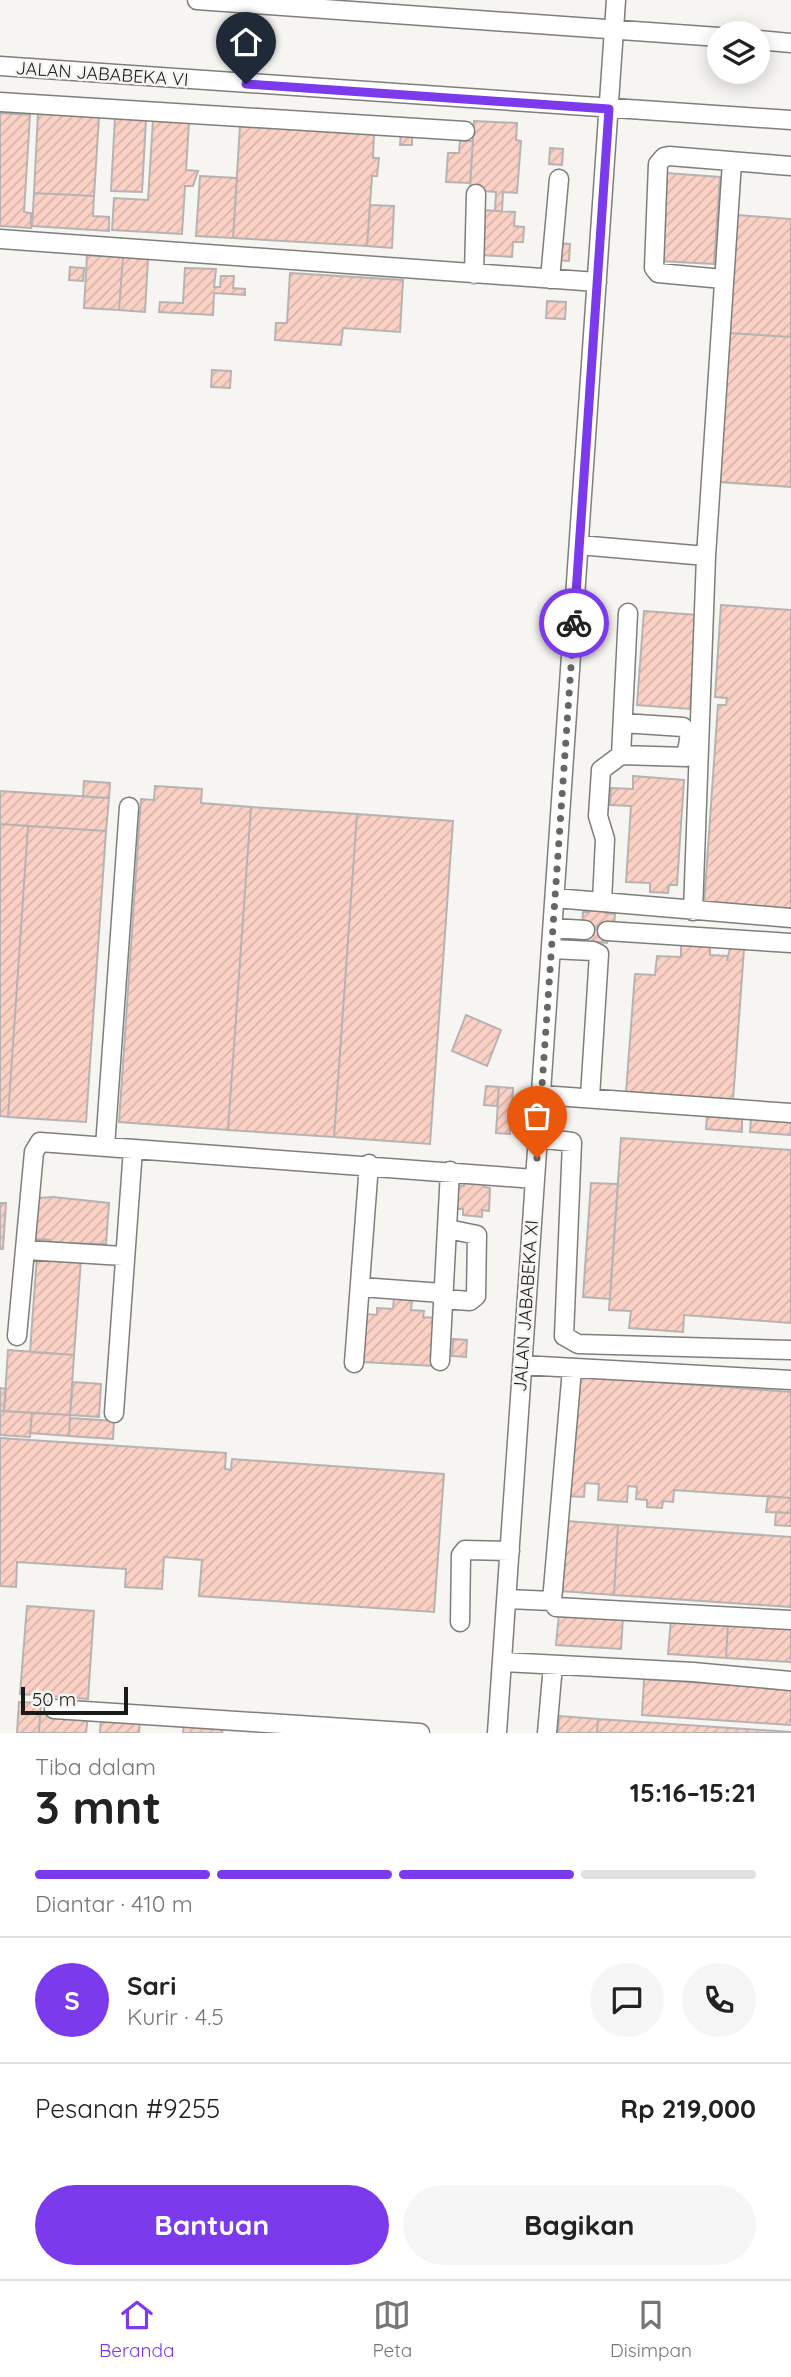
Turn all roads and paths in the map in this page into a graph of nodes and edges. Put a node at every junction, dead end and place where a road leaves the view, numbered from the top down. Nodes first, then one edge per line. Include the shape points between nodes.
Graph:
1 (197, 0) edge
2 (616, 0) edge
3 (442, 8) edge
4 (613, 36) junction
5 (707, 37) edge
6 (770, 41) edge
7 (791, 43) edge
8 (0, 66) edge
9 (0, 102) edge
10 (609, 104) junction
11 (791, 120) edge
12 (466, 131) dead end
13 (732, 162) junction
14 (791, 166) edge
15 (559, 179) dead end
16 (476, 194) dead end
17 (0, 239) edge
18 (474, 274) junction
19 (550, 279) junction
20 (723, 279) junction
21 (597, 282) junction
22 (579, 545) junction
23 (706, 556) junction
24 (628, 613) dead end
25 (623, 723) junction
26 (621, 755) junction
27 (129, 807) dead end
28 (555, 898) junction
29 (602, 902) junction
30 (694, 911) junction
31 (791, 918) edge
32 (552, 928) junction
33 (585, 930) dead end
34 (607, 931) dead end
35 (791, 943) edge
36 (551, 949) junction
37 (541, 1095) junction
38 (590, 1097) junction
39 (791, 1113) edge
40 (538, 1138) junction
41 (105, 1147) junction
42 (133, 1149) junction
43 (369, 1164) junction
44 (450, 1171) junction
45 (535, 1179) junction
46 (448, 1229) junction
47 (26, 1250) junction
48 (123, 1256) junction
49 (361, 1287) junction
50 (442, 1296) junction
51 (17, 1336) dead end
52 (791, 1350) edge
53 (440, 1361) dead end
54 (354, 1363) dead end
55 (522, 1365) junction
56 (572, 1369) junction
57 (791, 1380) edge
58 (114, 1413) dead end
59 (510, 1551) junction
60 (507, 1599) junction
61 (552, 1601) junction
62 (791, 1620) edge
63 (460, 1622) dead end
64 (502, 1662) junction
65 (553, 1665) junction
66 (791, 1681) edge
67 (54, 1709) dead end
68 (420, 1733) edge
69 (497, 1733) edge
70 (547, 1733) edge

1 - 3 street
2 - 4 street, JALAN JABABEKA XI
3 - 4 street
4 - 5 street
4 - 10 street, JALAN JABABEKA XI
6 - 7 street
8 - 10 street, JALAN JABABEKA VI
9 - 12 street
10 - 11 street, JALAN JABABEKA VI
10 - 21 street, JALAN JABABEKA XI
13 - 14 street
13 - 20 street
13 - 20 street via 670,156 664,157 657,169 655,272
15 - 19 street
16 - 18 street
17 - 18 street
18 - 19 street
19 - 21 street
20 - 23 street
21 - 22 street, JALAN JABABEKA XI
22 - 23 street
22 - 28 street, JALAN JABABEKA XI
23 - 30 street
24 - 25 street
25 - 26 street
25 - 26 street via 682,727 690,734 690,747 686,757
26 - 29 street via 601,770
27 - 41 street
28 - 29 street
28 - 32 street, JALAN JABABEKA XI
29 - 30 street
30 - 31 street
32 - 33 street
32 - 36 street, JALAN JABABEKA XI
34 - 35 street
36 - 37 street, JALAN JABABEKA XI
36 - 38 street via 599,954
37 - 38 street
37 - 40 street, JALAN JABABEKA XI
38 - 39 street
40 - 45 street, JALAN JABABEKA XI
40 - 52 street via 572,1142 564,1336 578,1344
41 - 42 street
41 - 47 street via 40,1142 36,1146
42 - 43 street
42 - 48 street
43 - 44 street
43 - 49 street
44 - 45 street
44 - 46 street
45 - 55 street, JALAN JABABEKA XI
46 - 50 street
46 - 50 street via 477,1235 476,1296 470,1301
47 - 48 street
47 - 51 street
48 - 58 street
49 - 50 street
49 - 54 street
50 - 53 street
55 - 56 street
55 - 59 street, JALAN JABABEKA XI
56 - 57 street
56 - 61 street
59 - 60 street, JALAN JABABEKA XI
59 - 63 street via 466,1550 461,1555
60 - 61 street
60 - 64 street, JALAN JABABEKA XI
61 - 62 street via 556,1607
64 - 65 street
64 - 69 street, JALAN JABABEKA XI
65 - 66 street
65 - 70 street
67 - 68 street

